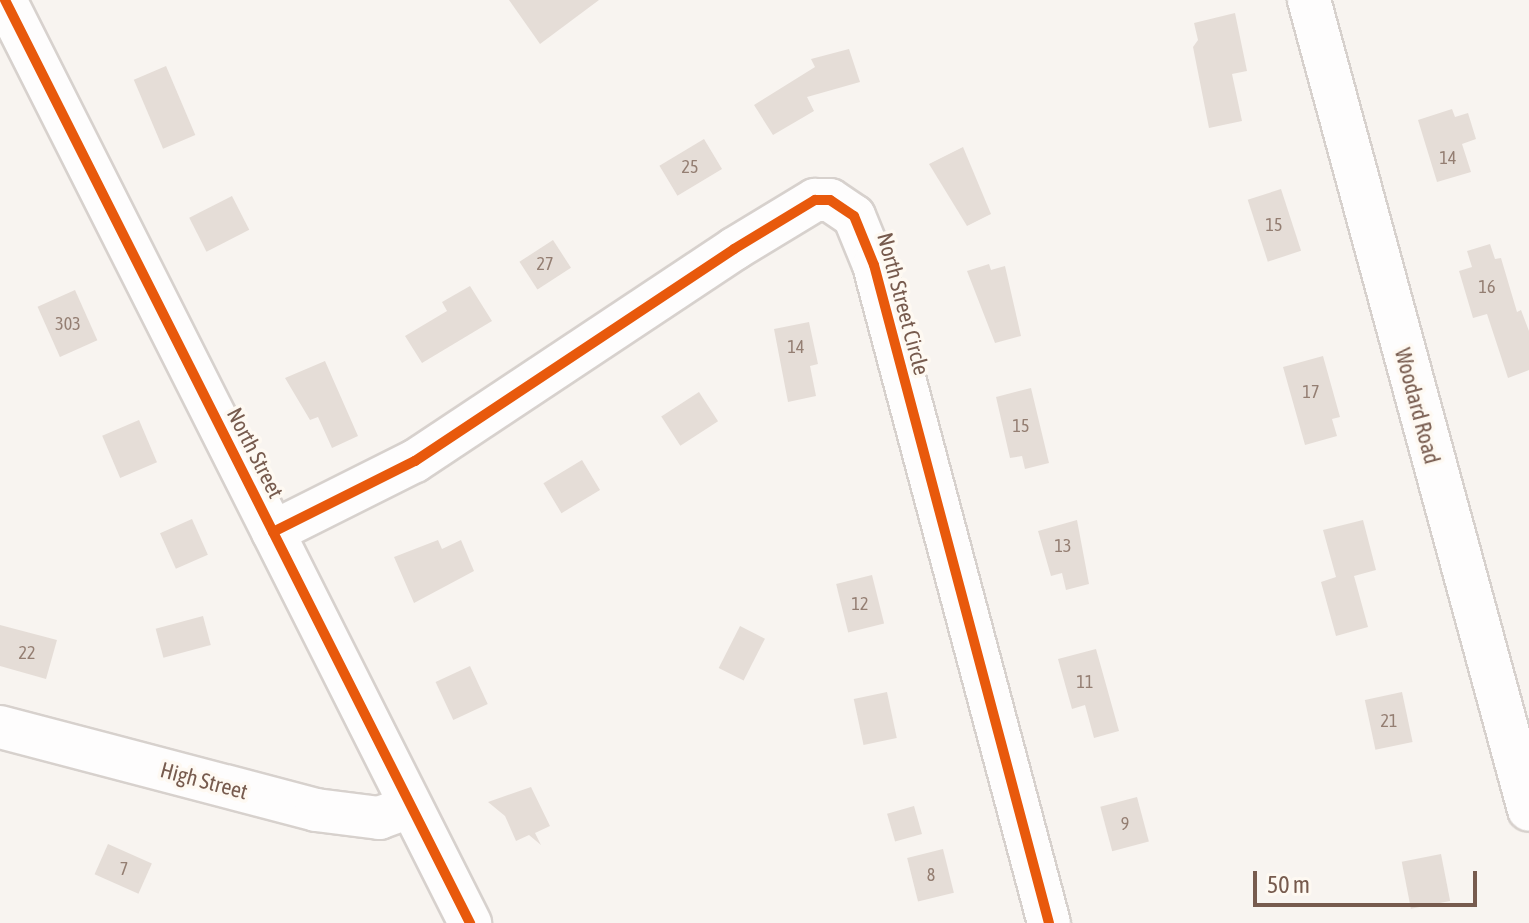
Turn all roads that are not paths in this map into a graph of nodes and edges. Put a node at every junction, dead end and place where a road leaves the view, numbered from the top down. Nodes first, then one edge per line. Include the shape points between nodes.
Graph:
1 (5, 0) edge
2 (1309, 0) edge
3 (273, 532) junction
4 (0, 727) edge
5 (409, 807) junction
6 (1529, 810) edge
7 (470, 923) edge
8 (1049, 923) edge

1 - 3 street, North Street
2 - 6 street, Woodard Road
3 - 5 street, North Street
3 - 8 street, North Street Circle via 415,461 734,249 815,200 830,200 854,216 874,265
4 - 5 street, High Street via 316,810 379,818
5 - 7 street, North Street

